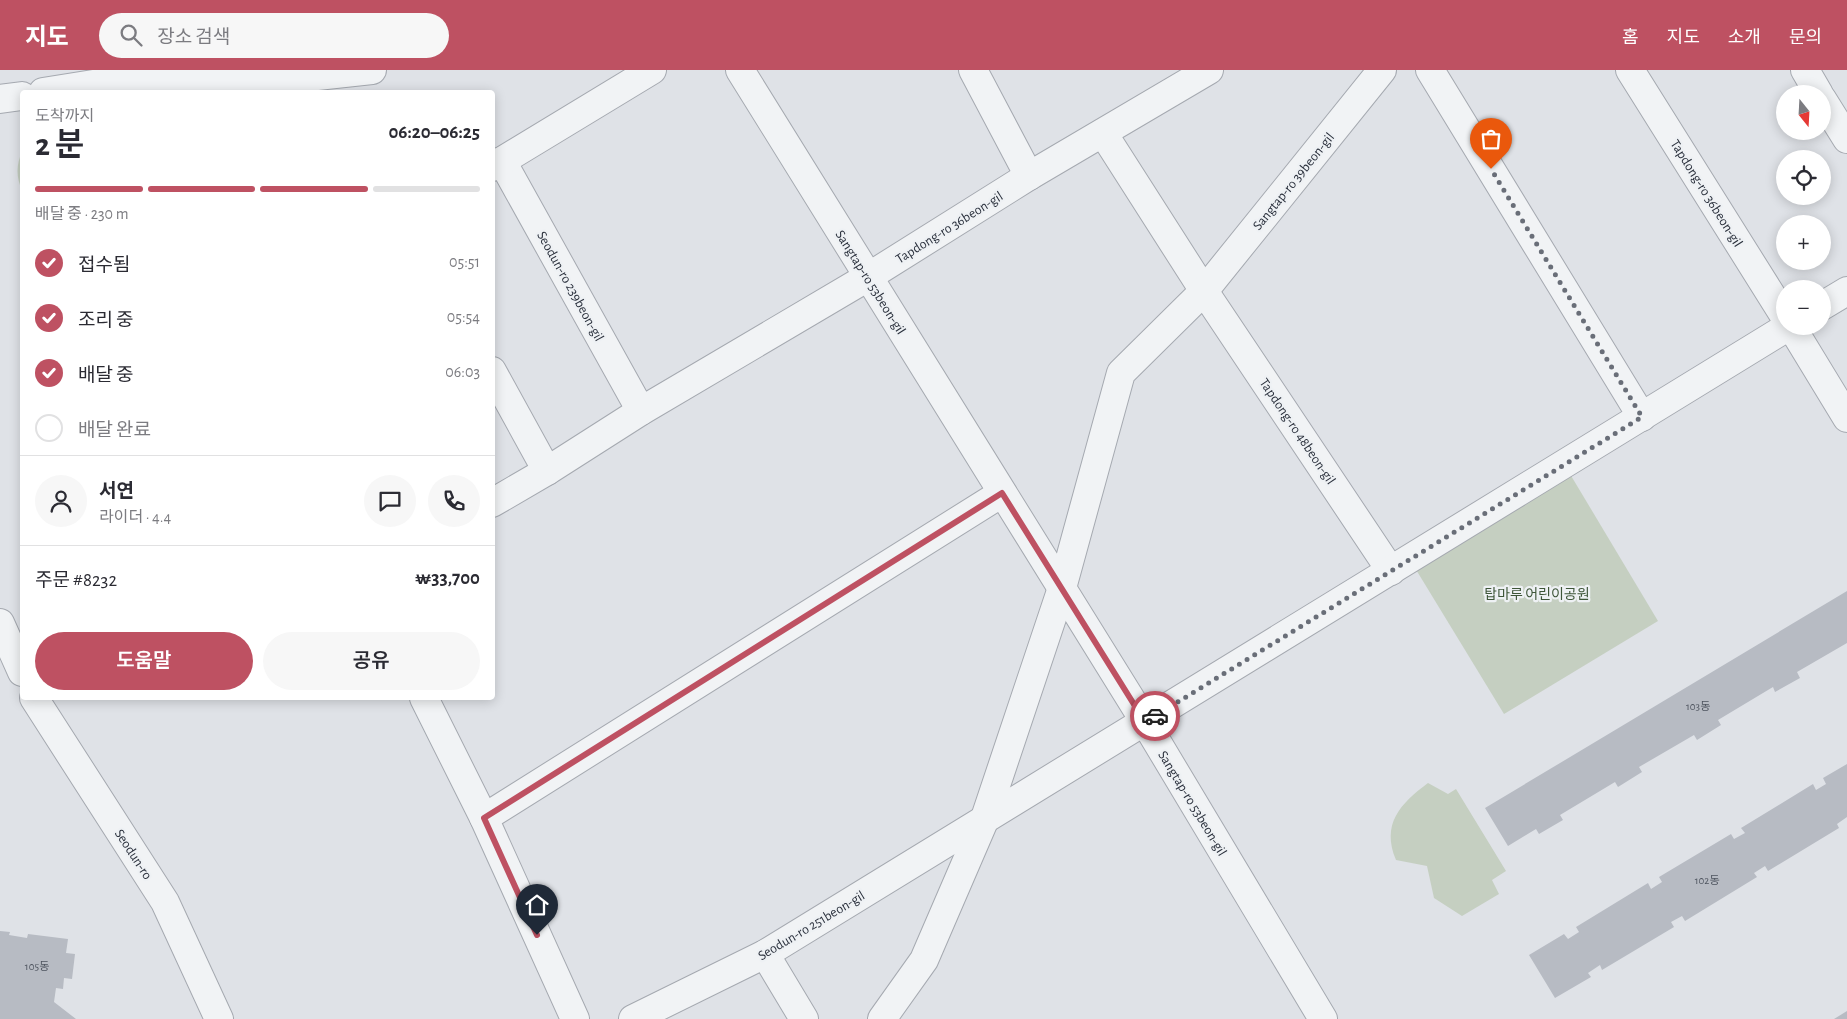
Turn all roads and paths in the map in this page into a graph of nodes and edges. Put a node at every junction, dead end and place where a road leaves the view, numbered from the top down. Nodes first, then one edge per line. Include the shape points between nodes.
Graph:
1 (372, 70) edge
2 (652, 70) edge
3 (740, 70) edge
4 (973, 70) edge
5 (1209, 70) edge
6 (1382, 70) edge
7 (1430, 70) edge
8 (1630, 70) edge
9 (1805, 70) edge
10 (203, 74) edge
11 (117, 75) edge
12 (318, 84) edge
13 (1814, 85) edge
14 (52, 90) edge
15 (20, 96) edge
16 (0, 100) edge
17 (1831, 113) edge
18 (1103, 132) junction
19 (1847, 139) edge
20 (497, 164) edge
21 (1029, 176) junction
22 (868, 277) junction
23 (1847, 290) edge
24 (1204, 291) junction
25 (1831, 300) edge
26 (1776, 303) edge
27 (1776, 335) edge
28 (1796, 335) edge
29 (495, 376) edge
30 (641, 411) junction
31 (1642, 417) junction
32 (1847, 418) edge
33 (547, 471) junction
34 (1002, 493) junction
35 (495, 501) edge
36 (1391, 571) junction
37 (1062, 588) junction
38 (0, 623) edge
39 (20, 668) edge
40 (41, 700) edge
41 (425, 700) edge
42 (1145, 722) junction
43 (484, 818) junction
44 (984, 821) junction
45 (765, 954) junction
46 (219, 1019) edge
47 (575, 1019) edge
48 (633, 1019) edge
49 (804, 1019) edge
50 (882, 1019) edge
51 (1323, 1019) edge

1 - 12 street
2 - 20 street
3 - 22 street, Sangtap-ro 53beon-gil
4 - 21 street
5 - 18 street, Tapdong-ro 36beon-gil
6 - 24 street, Sangtap-ro 39beon-gil
7 - 31 street
8 - 26 street, Tapdong-ro 36beon-gil
9 - 13 street
10 - 11 street
10 - 12 street
11 - 14 street
15 - 16 street
17 - 19 street
18 - 21 street, Tapdong-ro 36beon-gil
18 - 24 street
20 - 30 street, Seodun-ro 239beon-gil
21 - 22 street, Tapdong-ro 36beon-gil
22 - 30 street
22 - 34 street, Sangtap-ro 53beon-gil
23 - 25 street
24 - 36 street, Tapdong-ro 48beon-gil
24 - 37 street via 1121,373
27 - 31 street
28 - 32 street
29 - 33 street
30 - 33 street
31 - 36 street
33 - 35 street
34 - 37 street, Sangtap-ro 53beon-gil
34 - 43 street
36 - 42 street
37 - 42 street, Sangtap-ro 53beon-gil
37 - 44 street
38 - 39 street
40 - 46 street, Seodun-ro via 165,902
41 - 43 street
42 - 44 street, Seodun-ro 251beon-gil
42 - 51 street, Sangtap-ro 53beon-gil
43 - 47 street
44 - 45 street, Seodun-ro 251beon-gil
44 - 50 street via 924,960
45 - 48 street, Seodun-ro 251beon-gil
45 - 49 street

